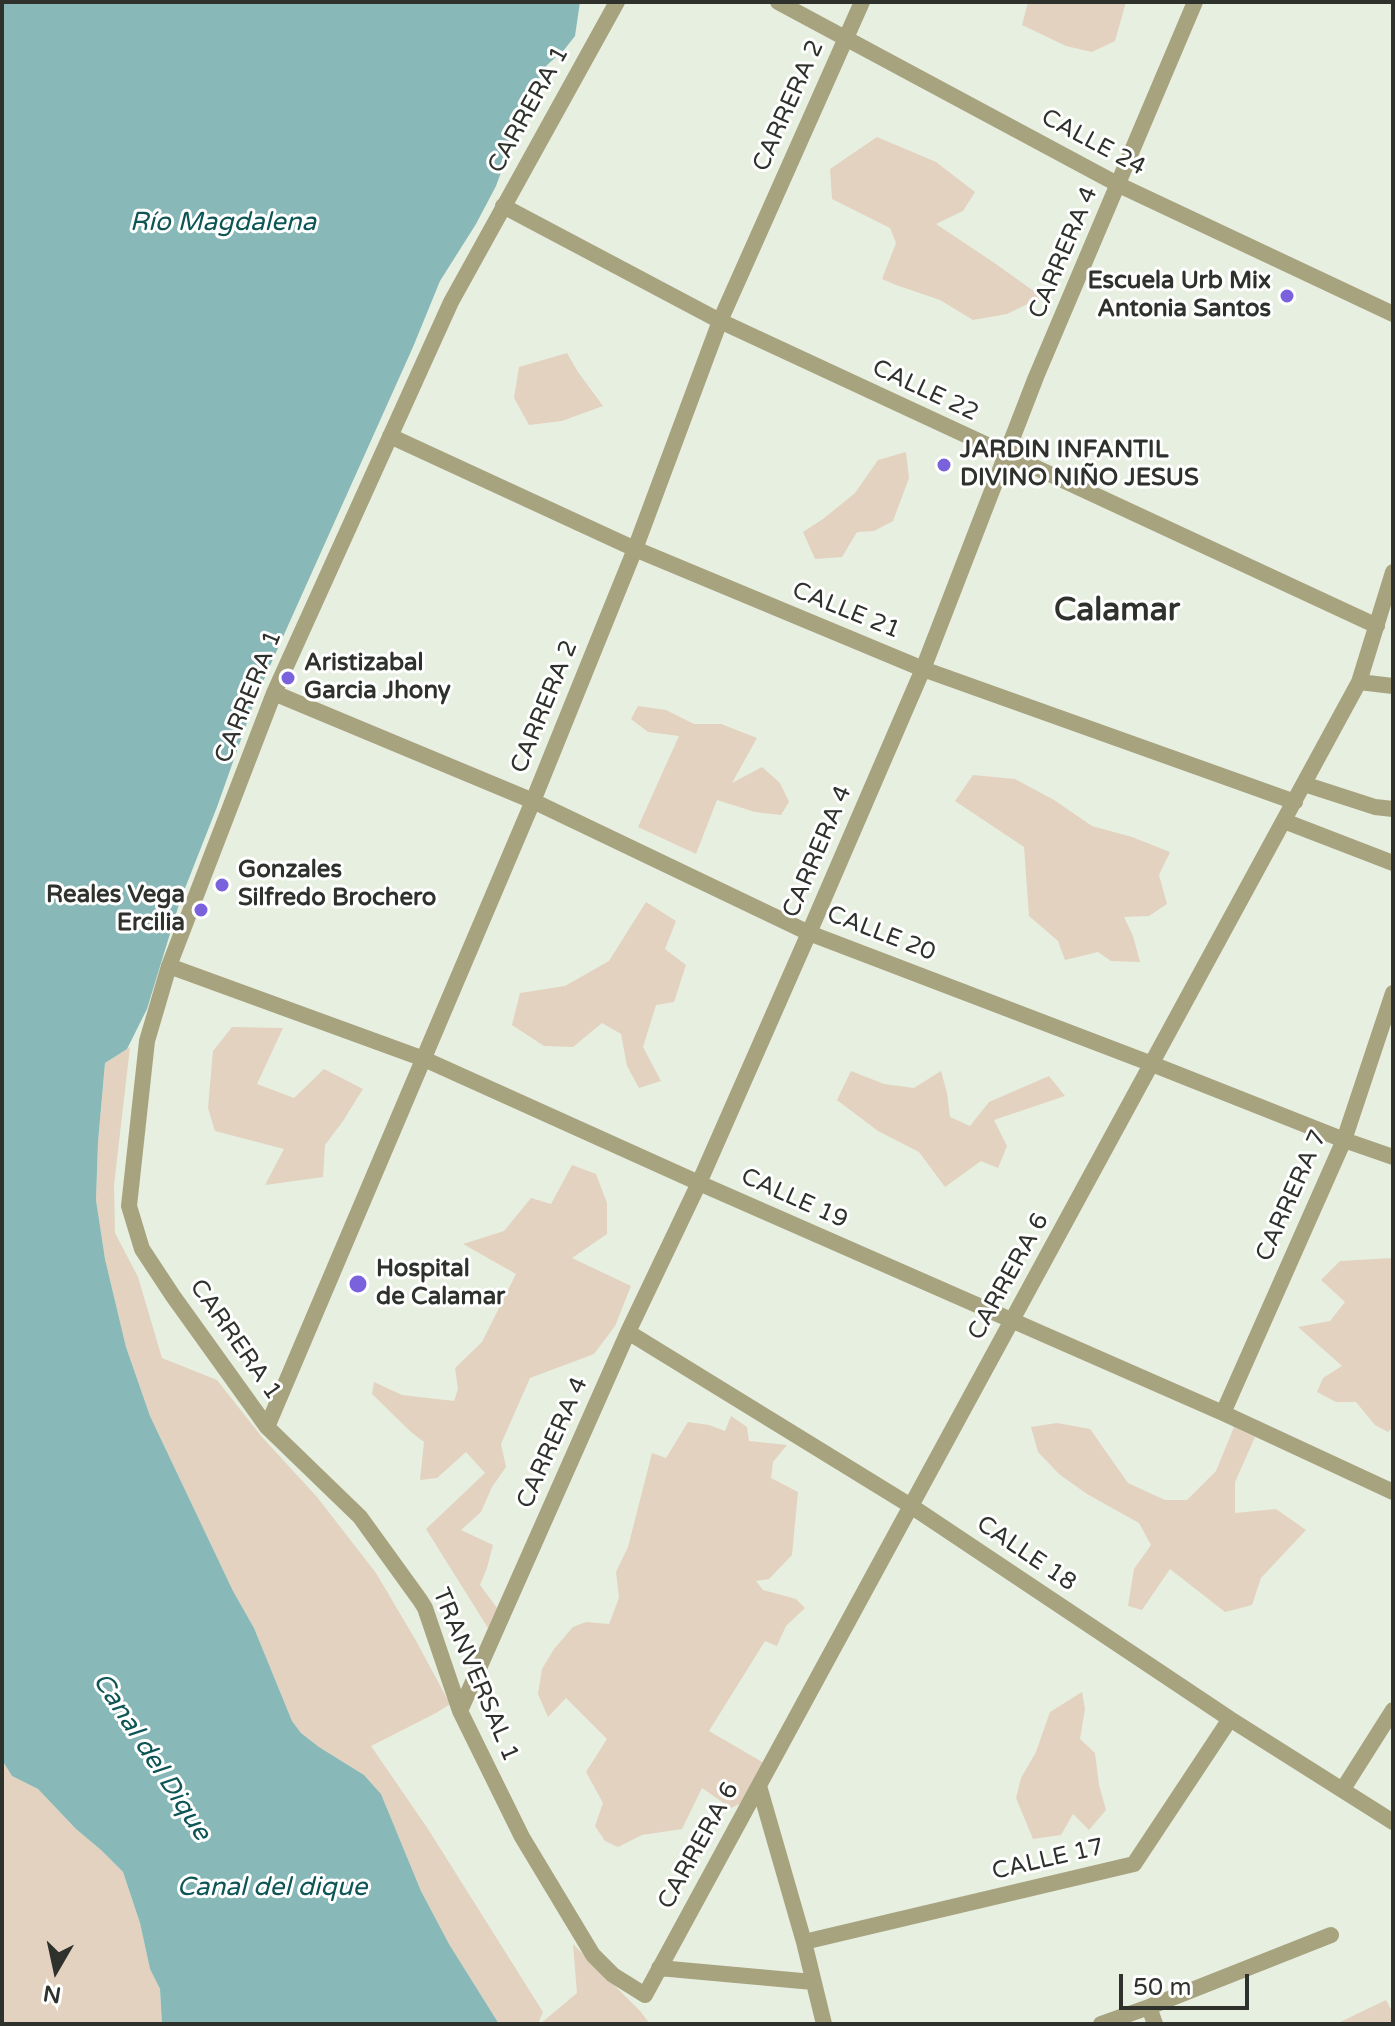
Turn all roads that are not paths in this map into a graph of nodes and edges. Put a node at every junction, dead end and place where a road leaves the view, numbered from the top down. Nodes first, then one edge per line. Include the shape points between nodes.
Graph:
1 (617, 2) edge
2 (778, 2) edge
3 (862, 2) edge
4 (1195, 2) edge
5 (846, 37) junction
6 (1119, 185) junction
7 (503, 206) junction
8 (1393, 314) edge
9 (720, 321) junction
10 (390, 436) junction
11 (1005, 455) junction
12 (635, 549) junction
13 (1393, 572) edge
14 (1377, 626) junction
15 (923, 669) junction
16 (1359, 682) junction
17 (1393, 686) edge
18 (274, 693) junction
19 (1304, 784) junction
20 (533, 801) junction
21 (1295, 802) junction
22 (1393, 809) edge
23 (1284, 821) junction
24 (1393, 863) edge
25 (809, 933) junction
26 (169, 966) junction
27 (1393, 993) edge
28 (424, 1059) junction
29 (1152, 1064) junction
30 (1344, 1140) junction
31 (1393, 1157) edge
32 (699, 1183) junction
33 (1011, 1322) junction
34 (628, 1332) junction
35 (1223, 1413) junction
36 (267, 1427) junction
37 (1393, 1492) edge
38 (911, 1506) junction
39 (1393, 1710) edge
40 (460, 1711) junction
41 (1230, 1719) junction
42 (759, 1786) junction
43 (1343, 1789) junction
44 (1393, 1822) edge
45 (1331, 1935) dead end
46 (804, 1942) junction
47 (659, 1968) junction
48 (813, 1982) junction
49 (645, 1995) joint
50 (1149, 2007) junction
51 (824, 2024) edge
52 (1101, 2024) edge
53 (1155, 2024) edge

1 - 7 street, CARRERA 1
2 - 5 street, CALLE 24
3 - 5 street, CARRERA 2
4 - 6 street, CARRERA 4
5 - 6 street, CALLE 24
5 - 9 street, CARRERA 2
6 - 8 street, CALLE 24
6 - 11 street, CARRERA 4
7 - 9 street, CALLE 22
7 - 10 street, CARRERA 1 via 451,302
9 - 11 street, CALLE 22
9 - 12 street, CARRERA 2
10 - 12 street, CALLE 21
10 - 18 street, CARRERA 1
11 - 14 street, CALLE 22
11 - 15 street, CARRERA 4
12 - 15 street, CALLE 21
12 - 20 street, CARRERA 2
13 - 14 street, CARRERA 6
14 - 16 street, CARRERA 6
15 - 21 street, CALLE 21
15 - 25 street, CARRERA 4
16 - 17 street
16 - 19 street, CARRERA 6
18 - 20 street, CALLE 20
18 - 26 street, CARRERA 1
19 - 21 street, CARRERA 6
19 - 22 street
20 - 25 street, CALLE 20
20 - 28 street, CARRERA 2
21 - 23 street, CARRERA 6
23 - 24 street
23 - 29 street, CARRERA 6
25 - 29 street, CALLE 20
25 - 32 street, CARRERA 4
26 - 28 street, CALLE 19
26 - 36 street, CARRERA 1 via 147,1041 129,1206 142,1249
27 - 30 street, CARRERA 7
28 - 32 street, CALLE 19
28 - 36 street, CARRERA 2
29 - 30 street, CALLE 20
29 - 33 street, CARRERA 6
30 - 31 street, CALLE 20
30 - 35 street, CARRERA 7
32 - 33 street, CALLE 19
32 - 34 street, CARRERA 4
33 - 35 street, CALLE 19
33 - 38 street, CARRERA 6
34 - 38 street, CALLE 18
34 - 40 street, CARRERA 4
35 - 37 street, CALLE 19
36 - 40 street, TRANVERSAL 1 via 360,1517 420,1600
38 - 41 street, CALLE 18
38 - 42 street, CARRERA 6
39 - 43 street
40 - 49 street, TRANVERSAL 1 via 522,1837 593,1955
41 - 43 street, CALLE 18
41 - 46 street, CALLE 17 via 1134,1864
42 - 46 street
42 - 47 street, CARRERA 6
43 - 44 street, CALLE 18
45 - 50 street
46 - 48 street
47 - 48 street
47 - 49 street, CARRERA 6
48 - 51 street
50 - 52 street
50 - 53 street

